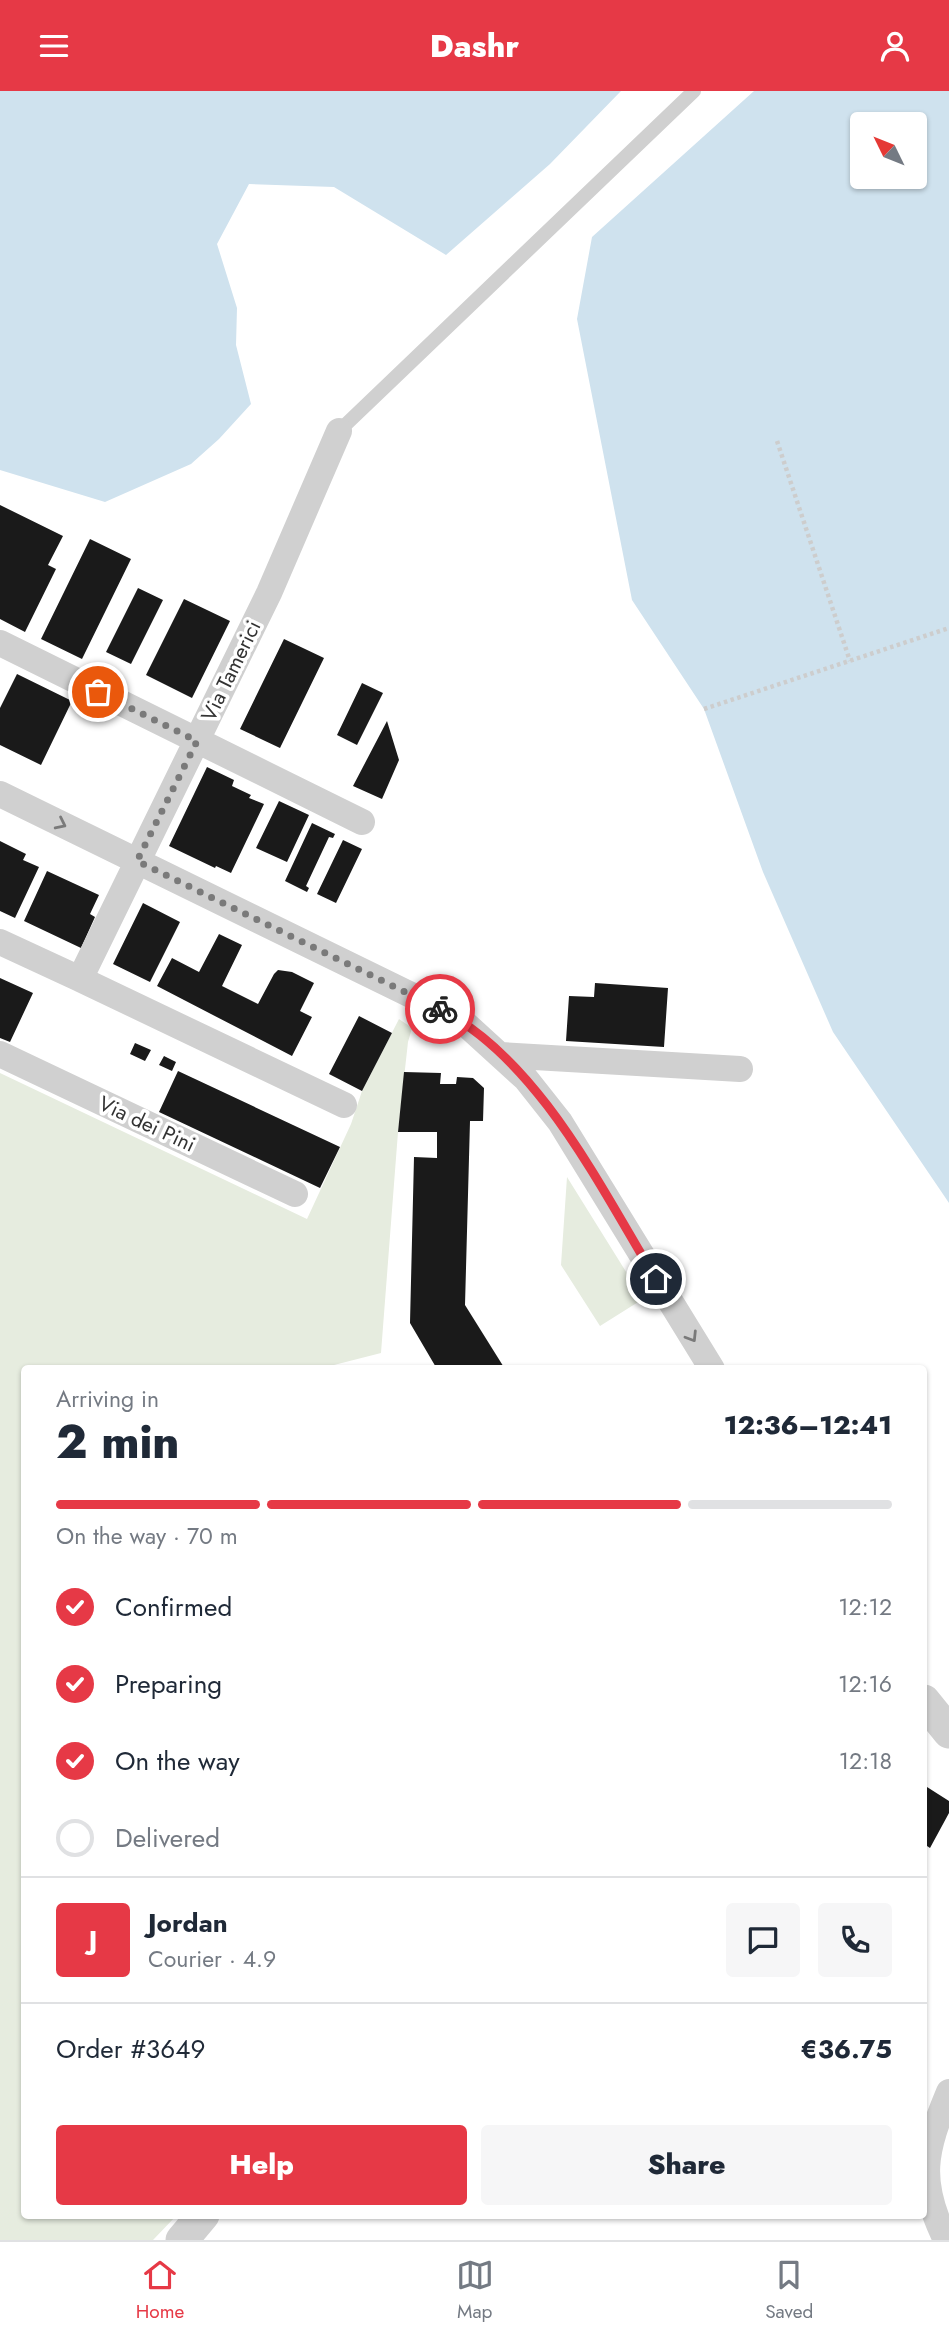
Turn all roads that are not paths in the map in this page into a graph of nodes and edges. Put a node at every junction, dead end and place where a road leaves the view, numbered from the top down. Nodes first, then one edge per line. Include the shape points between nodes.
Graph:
1 (694, 91) edge
2 (339, 431) joint
3 (0, 643) edge
4 (197, 741) junction
5 (0, 794) edge
6 (362, 822) dead end
7 (137, 861) junction
8 (0, 942) edge
9 (80, 979) junction
10 (0, 1054) edge
11 (501, 1055) junction
12 (740, 1069) dead end
13 (344, 1105) dead end
14 (295, 1194) dead end
15 (710, 1365) edge
16 (927, 1704) edge
17 (949, 1732) edge
18 (949, 2092) edge
19 (927, 2161) edge
20 (927, 2180) edge
21 (199, 2219) edge
22 (181, 2240) edge
23 (946, 2240) edge

1 - 2 lane
2 - 4 street, Via Tamerici via 269,593
3 - 4 street
4 - 6 street
4 - 7 street, Via Tamerici
5 -> 7 street
7 - 9 street, Via Tamerici
7 - 11 street via 460,1019
8 - 9 street
9 - 13 street
10 - 14 street, Via dei Pini
11 - 12 street
11 -> 15 street via 560,1122
16 - 17 street
18 - 19 street
20 - 23 street via 933,2213
21 - 22 street

